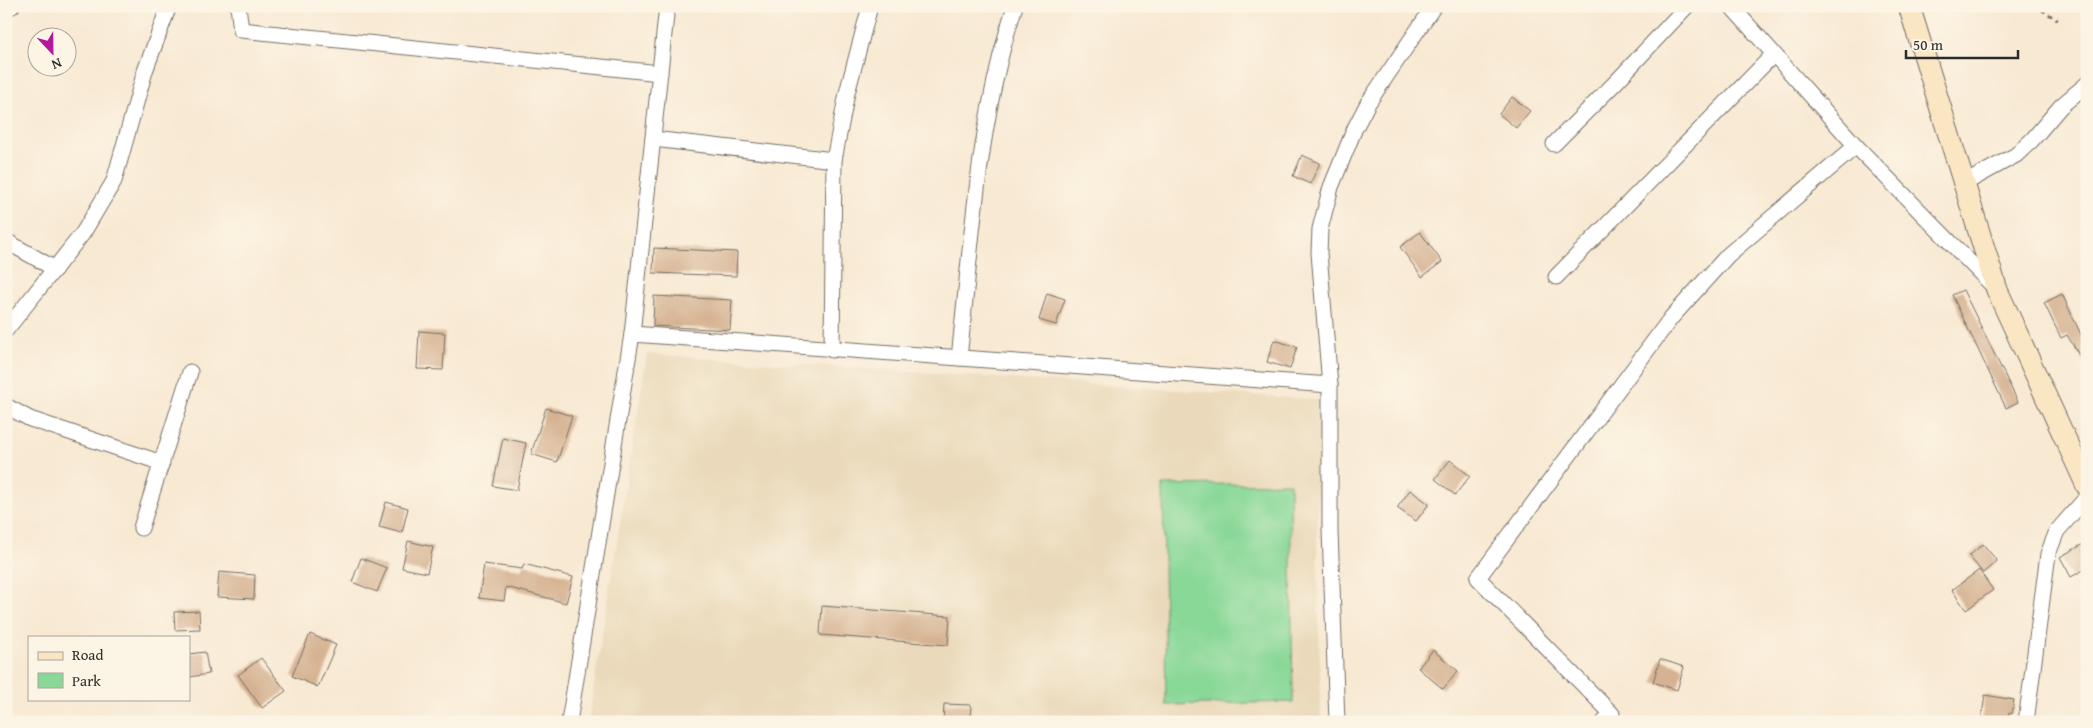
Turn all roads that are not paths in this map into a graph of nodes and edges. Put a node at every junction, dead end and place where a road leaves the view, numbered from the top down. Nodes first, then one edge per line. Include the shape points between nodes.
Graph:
1 (12, 6) edge
2 (169, 6) edge
3 (238, 6) edge
4 (667, 6) edge
5 (870, 6) edge
6 (1015, 6) edge
7 (1434, 6) edge
8 (1687, 6) edge
9 (1731, 6) edge
10 (1909, 6) edge
11 (6, 9) edge
12 (1773, 55) junction
13 (660, 73) junction
14 (2087, 84) edge
15 (653, 139) junction
16 (1554, 144) dead end
17 (1856, 146) junction
18 (834, 160) junction
19 (1965, 183) junction
20 (6, 241) edge
21 (56, 269) junction
22 (1556, 277) dead end
23 (1998, 290) junction
24 (6, 330) edge
25 (632, 334) junction
26 (832, 350) junction
27 (959, 358) junction
28 (190, 372) dead end
29 (1330, 385) junction
30 (6, 406) edge
31 (162, 462) junction
32 (2087, 486) edge
33 (2087, 497) edge
34 (142, 528) dead end
35 (569, 722) edge
36 (1337, 722) edge
37 (1604, 722) edge
38 (2026, 722) edge

1 - 11 street
2 - 21 street via 140,86 114,181 83,233
3 - 13 street via 241,30
4 - 13 street
5 - 18 street via 847,93
6 - 27 street via 995,72 988,112
7 - 29 street via 1364,111 1325,208 1319,253
8 - 16 street
9 - 12 street
10 - 19 street
12 - 17 street
12 - 22 street
13 - 15 street
14 - 19 street via 2061,106 2016,155
15 - 18 street
15 - 25 street
17 - 23 street
17 - 37 street via 1765,222 1700,284 1671,318 1478,578 1612,714
18 - 26 street
19 - 23 street
20 - 21 street
21 - 24 street
23 - 32 street
25 - 26 street
25 - 35 street
26 - 27 street
27 - 29 street
28 - 31 street
29 - 36 street via 1330,531
30 - 31 street via 30,419
31 - 34 street
33 - 38 street via 2057,531 2048,554

